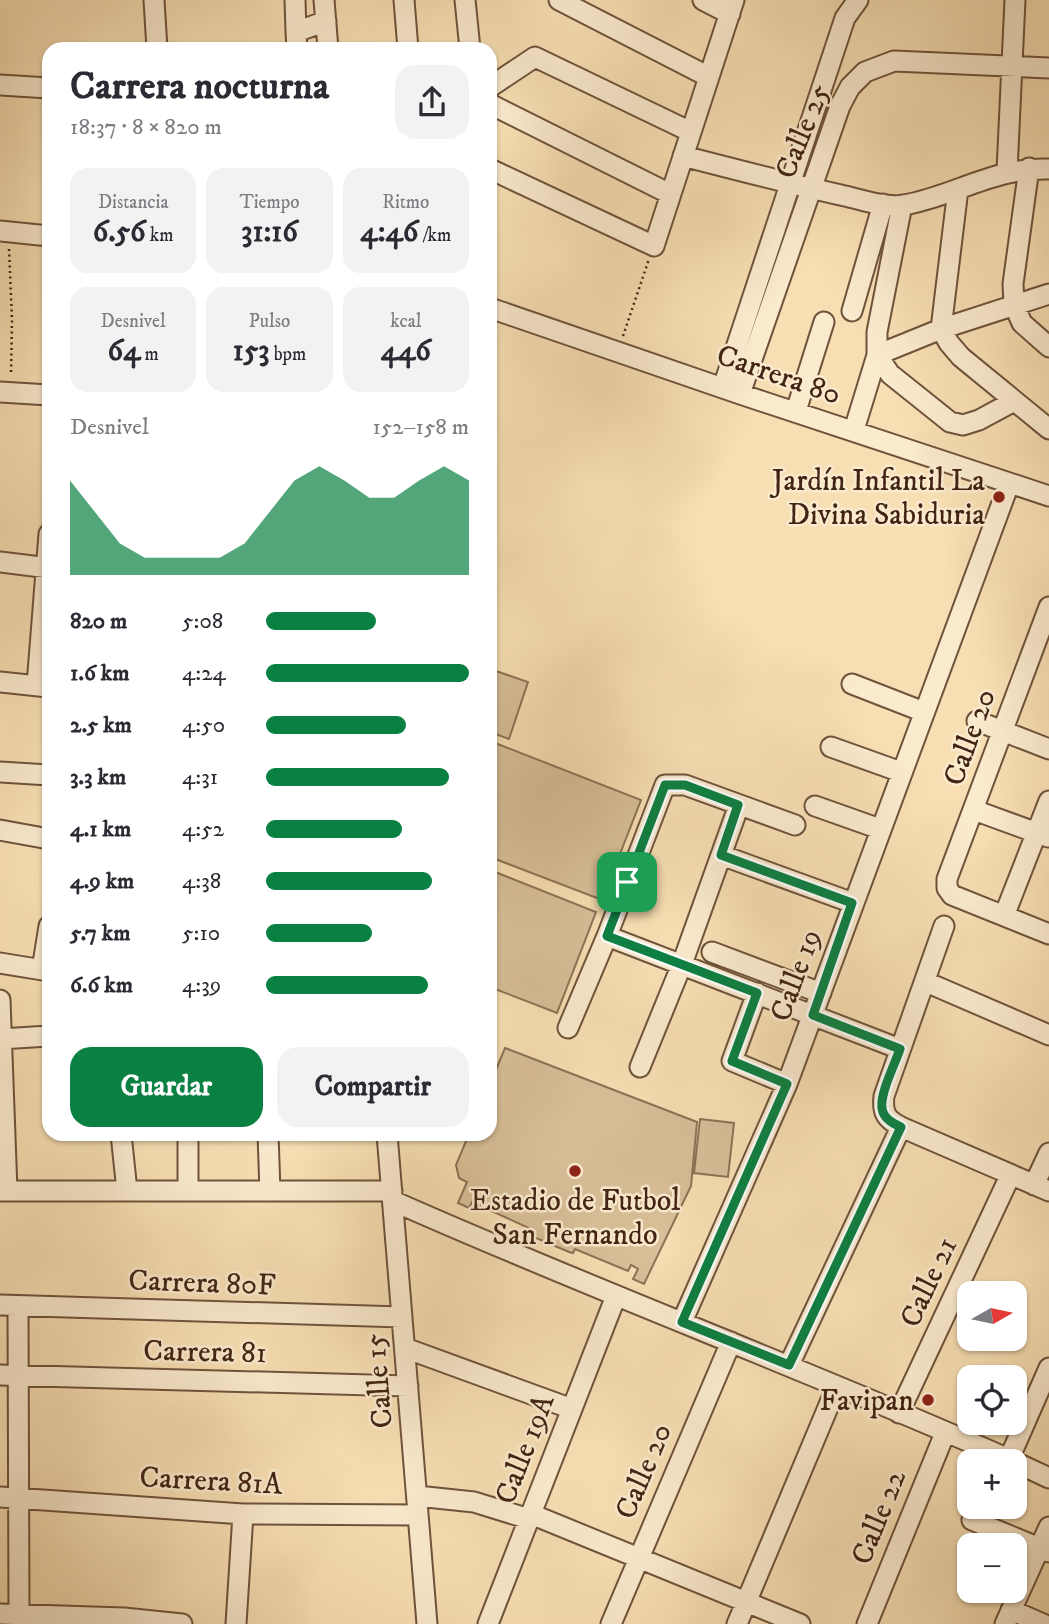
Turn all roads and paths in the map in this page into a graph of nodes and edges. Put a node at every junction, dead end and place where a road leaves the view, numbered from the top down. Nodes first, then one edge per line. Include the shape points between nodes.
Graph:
1 (154, 0) edge
2 (295, 0) edge
3 (324, 0) edge
4 (404, 0) edge
5 (465, 0) edge
6 (559, 0) edge
7 (703, 0) edge
8 (858, 0) edge
9 (1015, 0) edge
10 (732, 7) edge
11 (326, 21) junction
12 (297, 40) edge
13 (157, 42) edge
14 (328, 42) edge
15 (407, 42) edge
16 (469, 42) edge
17 (1012, 65) junction
18 (1049, 68) edge
19 (709, 77) junction
20 (497, 82) edge
21 (0, 85) edge
22 (42, 88) edge
23 (497, 108) edge
24 (691, 132) junction
25 (683, 156) junction
26 (1029, 169) junction
27 (1049, 169) edge
28 (1007, 171) junction
29 (497, 172) edge
30 (800, 186) junction
31 (958, 189) junction
32 (670, 194) junction
33 (892, 204) junction
34 (4, 231) edge
35 (42, 235) edge
36 (654, 246) junction
37 (1049, 294) edge
38 (1014, 305) junction
39 (497, 310) edge
40 (852, 311) dead end
41 (824, 322) dead end
42 (941, 329) junction
43 (1049, 347) edge
44 (618, 352) junction
45 (877, 355) junction
46 (732, 390) junction
47 (6, 392) edge
48 (42, 395) edge
49 (1014, 401) junction
50 (796, 411) junction
51 (1049, 429) edge
52 (854, 430) junction
53 (1009, 484) junction
54 (1049, 496) edge
55 (0, 562) edge
56 (42, 567) edge
57 (1049, 607) edge
58 (0, 682) edge
59 (852, 684) dead end
60 (42, 686) edge
61 (924, 712) junction
62 (977, 721) dead end
63 (1003, 731) junction
64 (831, 747) dead end
65 (1049, 749) edge
66 (0, 772) edge
67 (901, 772) junction
68 (42, 775) edge
69 (1049, 801) edge
70 (738, 805) junction
71 (815, 806) dead end
72 (974, 810) junction
73 (795, 825) dead end
74 (880, 829) junction
75 (0, 830) edge
76 (1043, 835) edge
77 (42, 838) edge
78 (721, 855) junction
79 (852, 903) junction
80 (1004, 916) junction
81 (944, 926) dead end
82 (1049, 934) edge
83 (607, 936) junction
84 (712, 952) dead end
85 (0, 963) edge
86 (682, 964) junction
87 (42, 969) edge
88 (926, 982) junction
89 (757, 993) junction
90 (821, 993) junction
91 (0, 1000) edge
92 (813, 1015) junction
93 (568, 1028) dead end
94 (1049, 1035) edge
95 (42, 1036) edge
96 (1, 1039) edge
97 (900, 1049) junction
98 (640, 1067) dead end
99 (787, 1084) junction
100 (901, 1127) junction
101 (122, 1141) edge
102 (188, 1141) edge
103 (268, 1141) edge
104 (388, 1141) edge
105 (1049, 1153) edge
106 (1010, 1176) junction
107 (1042, 1188) edge
108 (4, 1191) edge
109 (127, 1191) junction
110 (188, 1191) junction
111 (270, 1191) junction
112 (392, 1196) junction
113 (616, 1296) junction
114 (9, 1306) edge
115 (402, 1317) junction
116 (682, 1322) junction
117 (731, 1342) junction
118 (405, 1348) junction
119 (789, 1365) junction
120 (1049, 1368) edge
121 (9, 1376) edge
122 (408, 1386) junction
123 (836, 1386) junction
124 (572, 1409) junction
125 (899, 1413) junction
126 (945, 1433) junction
127 (983, 1449) edge
128 (1017, 1449) edge
129 (1027, 1468) edge
130 (1049, 1478) edge
131 (9, 1497) edge
132 (418, 1506) junction
133 (243, 1514) junction
134 (530, 1516) junction
135 (972, 1520) dead end
136 (1049, 1527) edge
137 (1044, 1550) edge
138 (639, 1557) junction
139 (746, 1602) junction
140 (9, 1614) edge
141 (1008, 1617) edge
142 (182, 1624) edge
143 (236, 1624) edge
144 (427, 1624) edge
145 (488, 1624) edge
146 (611, 1624) edge
147 (737, 1624) edge
148 (800, 1624) edge
149 (867, 1624) edge
150 (1043, 1624) edge

1 - 13 street
2 - 12 street
3 - 11 street
4 - 15 street
5 - 16 street
6 - 19 street
7 - 10 street
8 - 30 street, Calle 25 via 845,18
9 - 17 street
10 - 19 street
11 - 12 street
11 - 14 street
17 - 18 street, Calle 25
17 - 28 street
17 - 30 street, Calle 25 via 894,61 865,72 850,87
19 - 24 street
20 - 24 street via 535,57
21 - 22 street
23 - 32 street
24 - 25 street
25 - 30 street
25 - 32 street
26 - 27 street
26 - 28 street
26 - 38 street
28 - 31 street
29 - 36 street
30 - 33 street
30 - 46 street, Calle 25
31 - 33 street
31 - 42 street
32 - 36 street
33 - 40 street
33 - 45 street
34 - 35 street
34 - 47 path via 12,319
36 - 44 path
37 - 38 street
38 - 42 street
38 - 43 street via 1022,323
39 - 44 street, Carrera 80
41 - 50 street
42 - 45 street
42 - 49 street via 961,357
44 - 46 street, Carrera 80
45 - 49 street via 890,374 950,422 963,425
45 - 52 street
46 - 50 street, Carrera 80
47 - 48 street
49 - 51 street
50 - 52 street, Carrera 80
52 - 53 street, Carrera 80
53 - 54 street, Carrera 80
53 - 61 street, Calle 19
55 - 56 street
57 - 63 street, Calle 20
58 - 60 street
59 - 61 street
61 - 67 street, Calle 19
62 - 63 street
63 - 65 street
63 - 72 street, Calle 20
64 - 67 street
66 - 68 street
67 - 74 street, Calle 19
69 - 76 street
70 - 73 street
70 - 78 street
70 - 83 street via 685,785 665,785
71 - 74 street
72 - 76 street
72 - 80 street, Calle 20 via 947,888 952,895
74 - 79 street, Calle 19
75 - 77 street
76 - 80 street
78 - 79 street
78 - 86 street
79 - 90 street, Calle 19
80 - 82 street
81 - 88 street
83 - 86 street
83 - 93 street
84 - 90 street
85 - 87 street
86 - 89 street
86 - 98 street
88 - 94 street
88 - 97 street
89 - 92 street
89 - 99 street via 732,1061
90 - 92 street, Calle 19
91 - 96 street
92 - 97 street
92 - 99 street, Calle 19
95 - 96 street
96 - 108 street
97 - 100 street via 882,1109 888,1121
99 - 116 street, Calle 19
100 - 106 street
100 - 119 street
101 - 109 street
102 - 110 street
103 - 111 street
104 - 112 street, Calle 15
105 - 107 street
106 - 107 street
106 - 125 street, Calle 21
108 - 109 street
109 - 110 street
110 - 111 street
111 - 112 street
112 - 113 street
112 - 115 street, Calle 15
113 - 116 street
113 - 124 street, Calle 19A
114 - 115 street, Carrera 80F
114 - 121 street
115 - 118 street, Calle 15
116 - 117 street
117 - 119 street
117 - 138 street, Calle 20
118 - 122 street, Calle 15
118 - 124 street
119 - 123 street
120 - 128 street
121 - 122 street, Carrera 81
121 - 131 street
122 - 132 street, Calle 15
123 - 125 street
123 - 139 street
124 - 134 street, Calle 19A
125 - 126 street
126 - 127 street
126 - 149 street, Calle 22
129 - 130 street
131 - 133 street, Carrera 81A
131 - 140 street
132 - 133 street, Carrera 81A
132 - 134 street, Carrera 81A via 474,1502
132 - 144 street, Calle 15
133 - 143 street
134 - 138 street, Carrera 81A
134 - 145 street, Calle 19A
135 - 137 street
136 - 137 street
137 - 141 street
138 - 139 street, Carrera 81A
138 - 146 street, Calle 20
139 - 147 street
139 - 148 street, Carrera 81A
140 - 142 street
141 - 150 street

